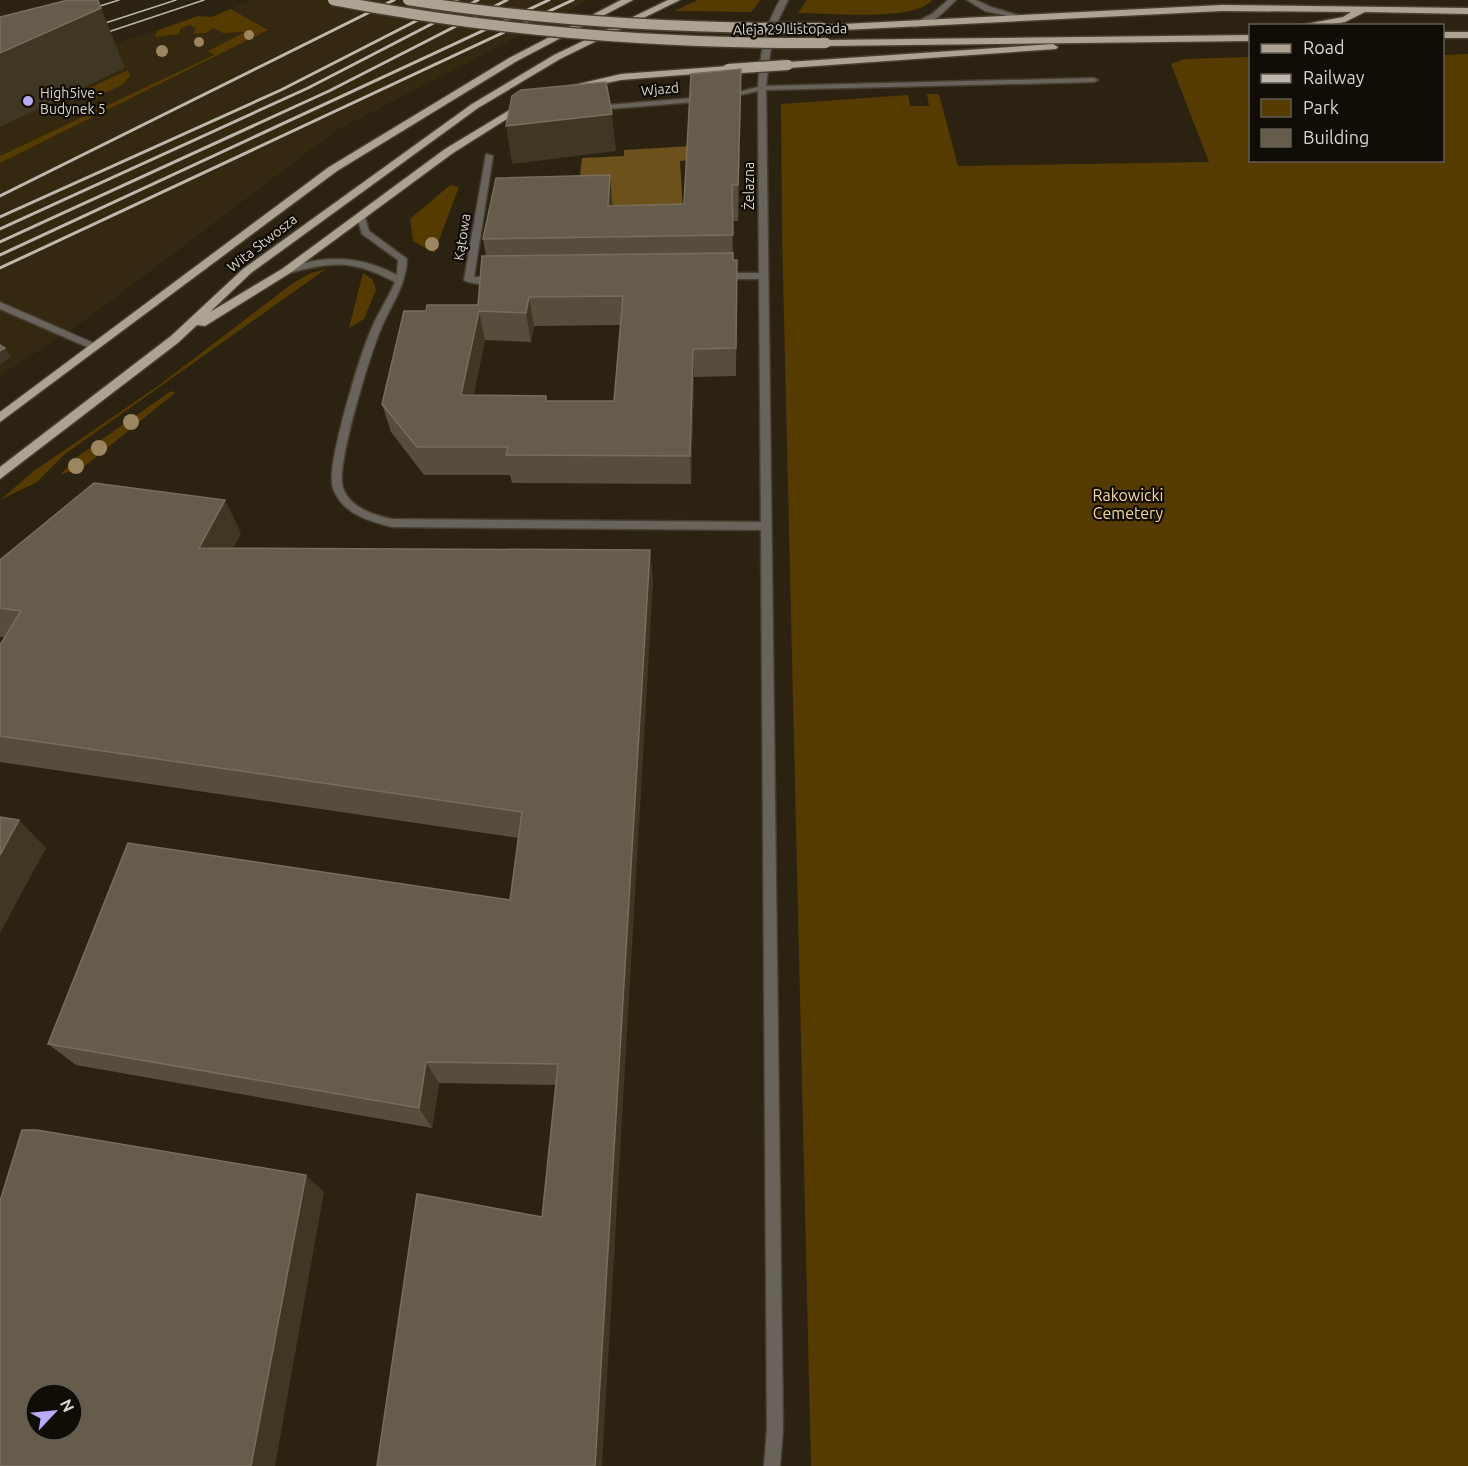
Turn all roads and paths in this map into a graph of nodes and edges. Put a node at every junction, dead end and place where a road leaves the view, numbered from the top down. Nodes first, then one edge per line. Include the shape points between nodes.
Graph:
1 (333, 0) edge
2 (408, 0) edge
3 (628, 0) edge
4 (675, 0) edge
5 (784, 0) edge
6 (952, 0) edge
7 (970, 0) edge
8 (1316, 0) edge
9 (1369, 4) edge
10 (1295, 7) junction
11 (1468, 11) edge
12 (1021, 18) junction
13 (1312, 24) edge
14 (917, 25) junction
15 (1444, 35) edge
16 (1468, 35) edge
17 (1249, 38) edge
18 (1101, 39) junction
19 (1094, 80) dead end
20 (762, 88) junction
21 (721, 97) edge
22 (712, 99) edge
23 (582, 109) edge
24 (489, 156) dead end
25 (361, 217) junction
26 (286, 271) junction
27 (763, 276) junction
28 (706, 277) edge
29 (504, 280) edge
30 (400, 281) junction
31 (0, 304) edge
32 (175, 339) junction
33 (95, 347) junction
34 (45, 384) junction
35 (0, 411) edge
36 (0, 418) edge
37 (0, 476) edge
38 (767, 526) junction
39 (772, 1466) edge

1 - 18 main road, Aleja 29 Listopada, bridge via 453,23 578,37 706,44
2 - 14 main road, bridge via 501,14 686,28
3 - 33 main road, Wita Stwosza via 514,59 333,169
4 - 32 main road, Wita Stwosza via 558,57 475,106 247,271
5 - 20 street, Żelazna via 776,12 764,51
6 - 14 street via 935,16
7 - 12 street
8 - 10 main road
9 - 10 main road
9 - 11 main road
9 - 13 main road via 1345,19
10 - 12 main road
12 - 14 main road
15 - 16 main road
17 - 18 main road, Aleja 29 Listopada
18 - 25 main road, bridge via 1039,50 621,77 542,96 449,151
19 - 20 street
20 - 21 street
20 - 27 street, Żelazna
22 - 23 street, Wjazd
24 - 29 street, Kątowa via 469,280
25 - 26 main road
25 - 30 street via 365,232 403,259
26 - 30 street via 313,261 350,261 375,266
26 - 32 main road
27 - 28 street
27 - 38 street, Żelazna
30 - 38 street via 375,332 339,455 336,485 348,504 364,517 392,523
31 - 33 street
32 - 37 main road, Wita Stwosza
33 - 34 main road, Wita Stwosza
34 - 35 main road
34 - 36 main road, Wita Stwosza
38 - 39 street, Żelazna via 776,1429

